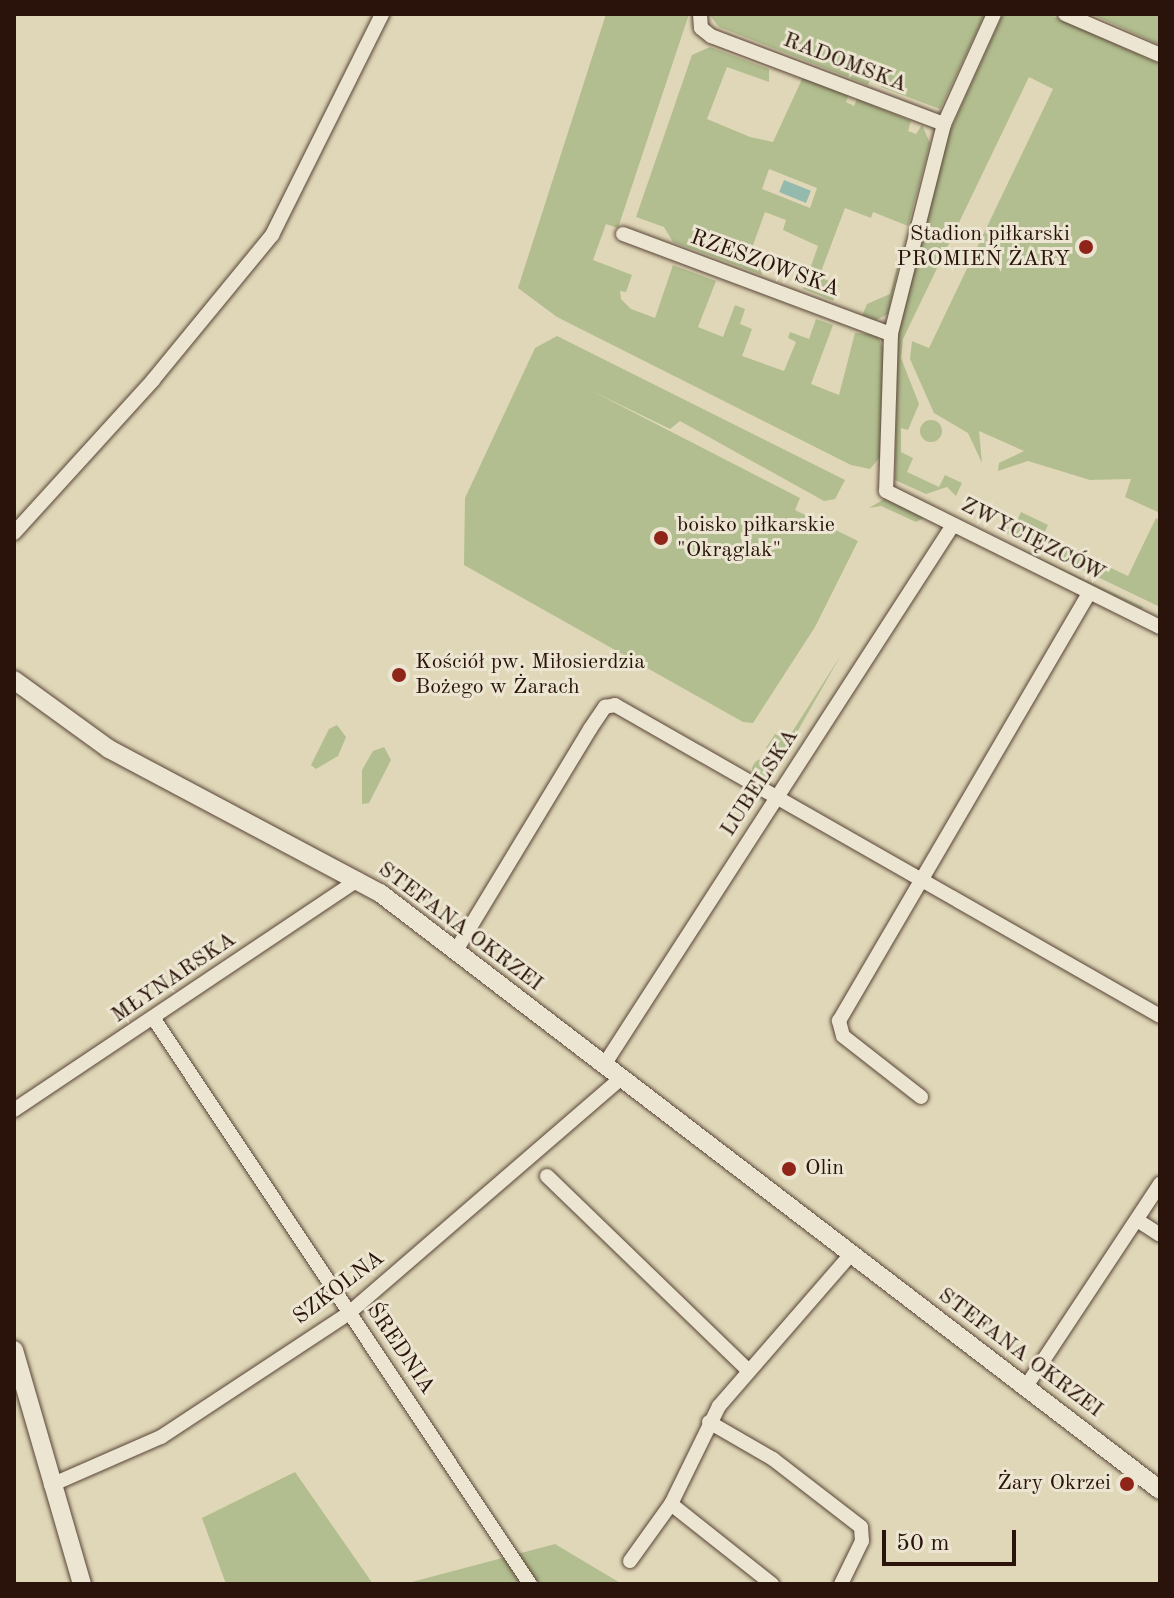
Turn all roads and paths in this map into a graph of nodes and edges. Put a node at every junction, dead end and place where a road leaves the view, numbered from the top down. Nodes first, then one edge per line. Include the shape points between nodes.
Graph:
1 (382, 14) edge
2 (700, 14) edge
3 (994, 14) edge
4 (1065, 14) edge
5 (1160, 55) edge
6 (944, 124) junction
7 (623, 234) dead end
8 (891, 334) junction
9 (953, 525) junction
10 (14, 533) edge
11 (1089, 593) junction
12 (1160, 627) edge
13 (14, 680) edge
14 (779, 795) junction
15 (922, 878) junction
16 (358, 880) junction
17 (455, 952) junction
18 (1160, 1016) edge
19 (154, 1019) junction
20 (604, 1065) junction
21 (621, 1078) junction
22 (921, 1097) dead end
23 (14, 1110) edge
24 (547, 1176) dead end
25 (1160, 1184) edge
26 (1137, 1220) junction
27 (1160, 1235) edge
28 (851, 1254) junction
29 (349, 1313) junction
30 (14, 1350) edge
31 (748, 1370) junction
32 (1025, 1388) junction
33 (709, 1422) junction
34 (51, 1485) junction
35 (1160, 1490) edge
36 (671, 1504) junction
37 (630, 1561) dead end
38 (82, 1584) edge
39 (530, 1584) edge
40 (772, 1584) edge
41 (841, 1584) edge

1 - 10 street via 272,235 153,380
2 - 6 street, RADOMSKA via 701,28 711,36
3 - 6 street
4 - 5 street
6 - 8 street
7 - 8 street, RZESZOWSKA
8 - 9 street, ZWYCIĘZCÓW via 886,491
9 - 11 street, ZWYCIĘZCÓW
9 - 14 street, LUBELSKA
11 - 12 street, ZWYCIĘZCÓW
11 - 15 street
13 - 16 street, STEFANA OKRZEI via 109,749
14 - 15 street
14 - 17 street via 760,791 615,705 605,707
14 - 20 street, LUBELSKA
15 - 18 street
15 - 22 street via 839,1021 843,1036
16 - 17 street, STEFANA OKRZEI
16 - 19 street, MŁYNARSKA
17 - 20 street, STEFANA OKRZEI
19 - 23 street, MŁYNARSKA
19 - 29 street, ŚREDNIA
20 - 21 street, STEFANA OKRZEI
21 - 28 street, STEFANA OKRZEI
21 - 29 street, SZKOLNA
24 - 31 street
25 - 26 street
26 - 27 street
26 - 32 street
28 - 31 street
28 - 32 street, STEFANA OKRZEI
29 - 34 street, SZKOLNA via 161,1437
29 - 39 street, ŚREDNIA
30 - 34 street
31 - 33 street
32 - 35 street, STEFANA OKRZEI
33 - 36 street
33 - 41 street via 773,1459 861,1527 862,1541
34 - 38 street
36 - 37 street
36 - 40 street

